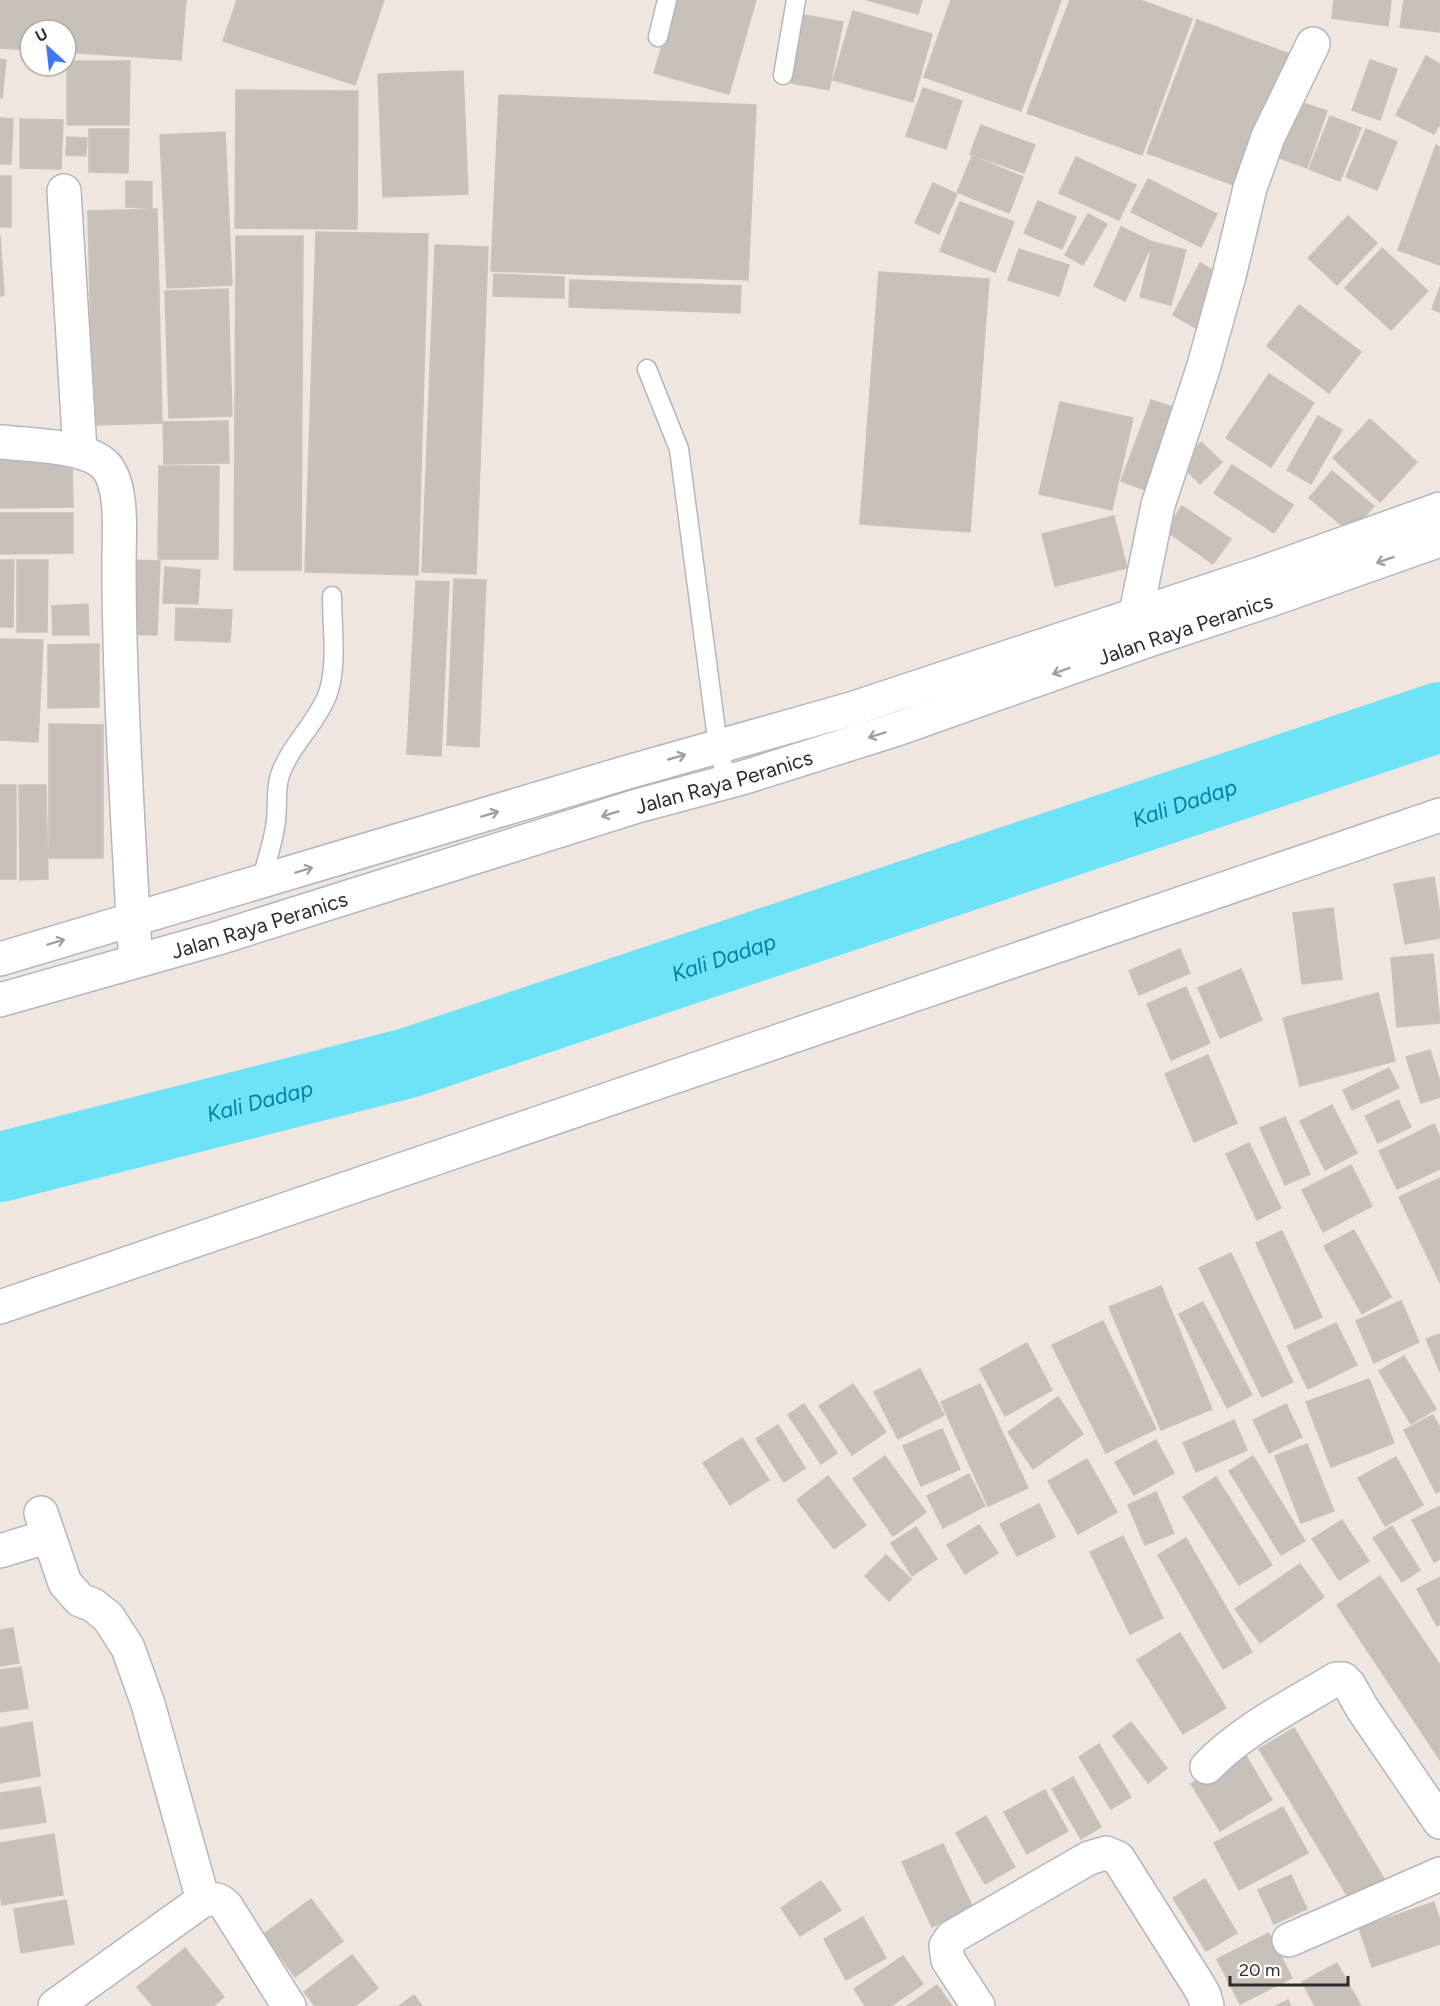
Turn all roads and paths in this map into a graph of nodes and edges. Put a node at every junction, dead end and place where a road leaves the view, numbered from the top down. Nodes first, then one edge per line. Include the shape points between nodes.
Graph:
1 (667, 0) edge
2 (796, 0) edge
3 (658, 38) dead end
4 (1313, 44) dead end
5 (783, 75) dead end
6 (64, 190) dead end
7 (647, 369) dead end
8 (0, 442) edge
9 (80, 451) junction
10 (1440, 509) edge
11 (1440, 540) edge
12 (332, 596) dead end
13 (1138, 628) junction
14 (718, 746) junction
15 (727, 780) junction
16 (1440, 815) edge
17 (261, 882) junction
18 (133, 919) junction
19 (0, 959) edge
20 (136, 961) junction
21 (0, 1000) edge
22 (0, 1307) edge
23 (0, 1551) edge
24 (1206, 1767) dead end
25 (1440, 1822) edge
26 (1440, 1874) edge
27 (202, 1900) junction
28 (1289, 1940) dead end
29 (55, 2006) edge
30 (289, 2006) edge
31 (978, 2006) edge
32 (1207, 2006) edge

1 - 3 lane
2 - 5 lane
4 - 13 street via 1268,137 1250,188 1203,369 1158,505
6 - 9 street
7 - 14 lane via 679,449
8 - 9 street
9 - 18 street via 105,466 115,483 119,507 119,638
10 - 13 street, Jalan Raya Peranics via 1259,574
11 -> 13 street, Jalan Raya Peranics
12 - 17 lane via 333,671 327,696 280,775 276,820
13 - 14 street, Jalan Raya Peranics
13 -> 15 street, Jalan Raya Peranics via 897,729
14 - 15 lane
17 -> 14 street, Jalan Raya Peranics
15 -> 20 street, Jalan Raya Peranics
16 - 22 street
17 - 18 street, Jalan Raya Peranics
19 -> 18 street, Jalan Raya Peranics
18 - 20 street
20 - 21 street, Jalan Raya Peranics
23 - 27 street via 45,1525 65,1583 80,1600 108,1617 128,1648 148,1704
24 - 25 street via 1250,1732 1336,1678 1343,1679
26 - 28 street
27 - 29 street
27 - 30 street via 220,1900 226,1906
31 - 32 street via 948,1960 946,1946 952,1937 1089,1858 1106,1853 1118,1858 1128,1873 1204,1995

